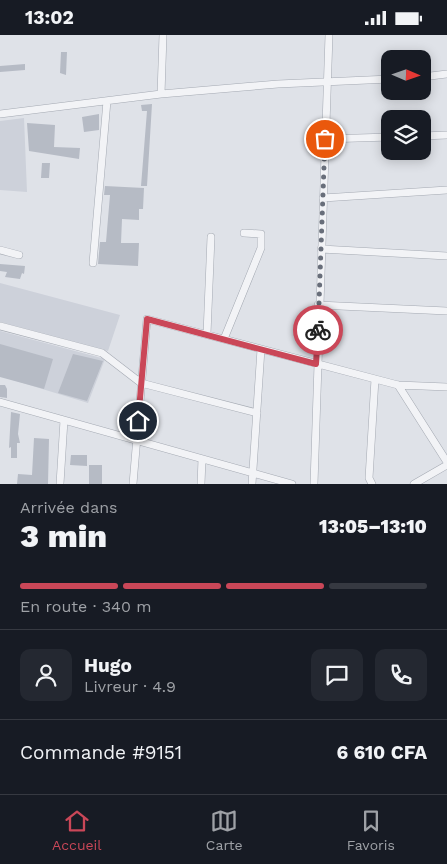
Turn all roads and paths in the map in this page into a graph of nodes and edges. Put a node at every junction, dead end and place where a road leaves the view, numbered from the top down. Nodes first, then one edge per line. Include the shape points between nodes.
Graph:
1 (163, 35) edge
2 (329, 35) edge
3 (447, 74) edge
4 (431, 76) edge
5 (381, 79) edge
6 (327, 82) junction
7 (161, 94) junction
8 (107, 101) junction
9 (0, 114) edge
10 (447, 135) edge
11 (431, 136) edge
12 (381, 137) edge
13 (325, 139) junction
14 (447, 190) edge
15 (323, 198) junction
16 (244, 233) dead end
17 (211, 237) dead end
18 (321, 249) junction
19 (0, 250) edge
20 (20, 255) dead end
21 (447, 256) edge
22 (93, 263) dead end
23 (318, 305) junction
24 (447, 311) edge
25 (0, 326) edge
26 (207, 335) junction
27 (224, 339) junction
28 (261, 349) junction
29 (316, 364) junction
30 (375, 379) junction
31 (141, 383) junction
32 (398, 385) junction
33 (447, 387) edge
34 (0, 402) edge
35 (257, 413) junction
36 (64, 420) junction
37 (136, 440) junction
38 (202, 459) junction
39 (447, 463) edge
40 (253, 473) junction
41 (60, 484) edge
42 (133, 484) edge
43 (201, 484) edge
44 (252, 484) edge
45 (292, 484) edge
46 (314, 484) edge
47 (372, 484) edge
48 (414, 484) edge

1 - 7 street
2 - 6 street
3 - 4 street
5 - 6 street
6 - 7 street
6 - 13 street
7 - 8 street
8 - 9 street
8 - 22 street
10 - 11 street
12 - 13 street
13 - 15 street
14 - 15 street
15 - 18 street
16 - 27 street via 261,234 261,248
17 - 26 street
18 - 21 street
18 - 23 street
19 - 20 street
23 - 24 street
23 - 29 street
25 - 31 street via 102,353
26 - 27 street
26 - 31 street via 147,319
27 - 28 street
28 - 29 street
28 - 35 street
29 - 30 street
29 - 46 street
30 - 32 street
30 - 47 street via 369,478
31 - 35 street
31 - 37 street
32 - 33 street
32 - 39 street
34 - 36 street
35 - 40 street
36 - 37 street
36 - 41 street
37 - 38 street
37 - 42 street
38 - 40 street
38 - 43 street
39 - 48 street
40 - 44 street
40 - 45 street

